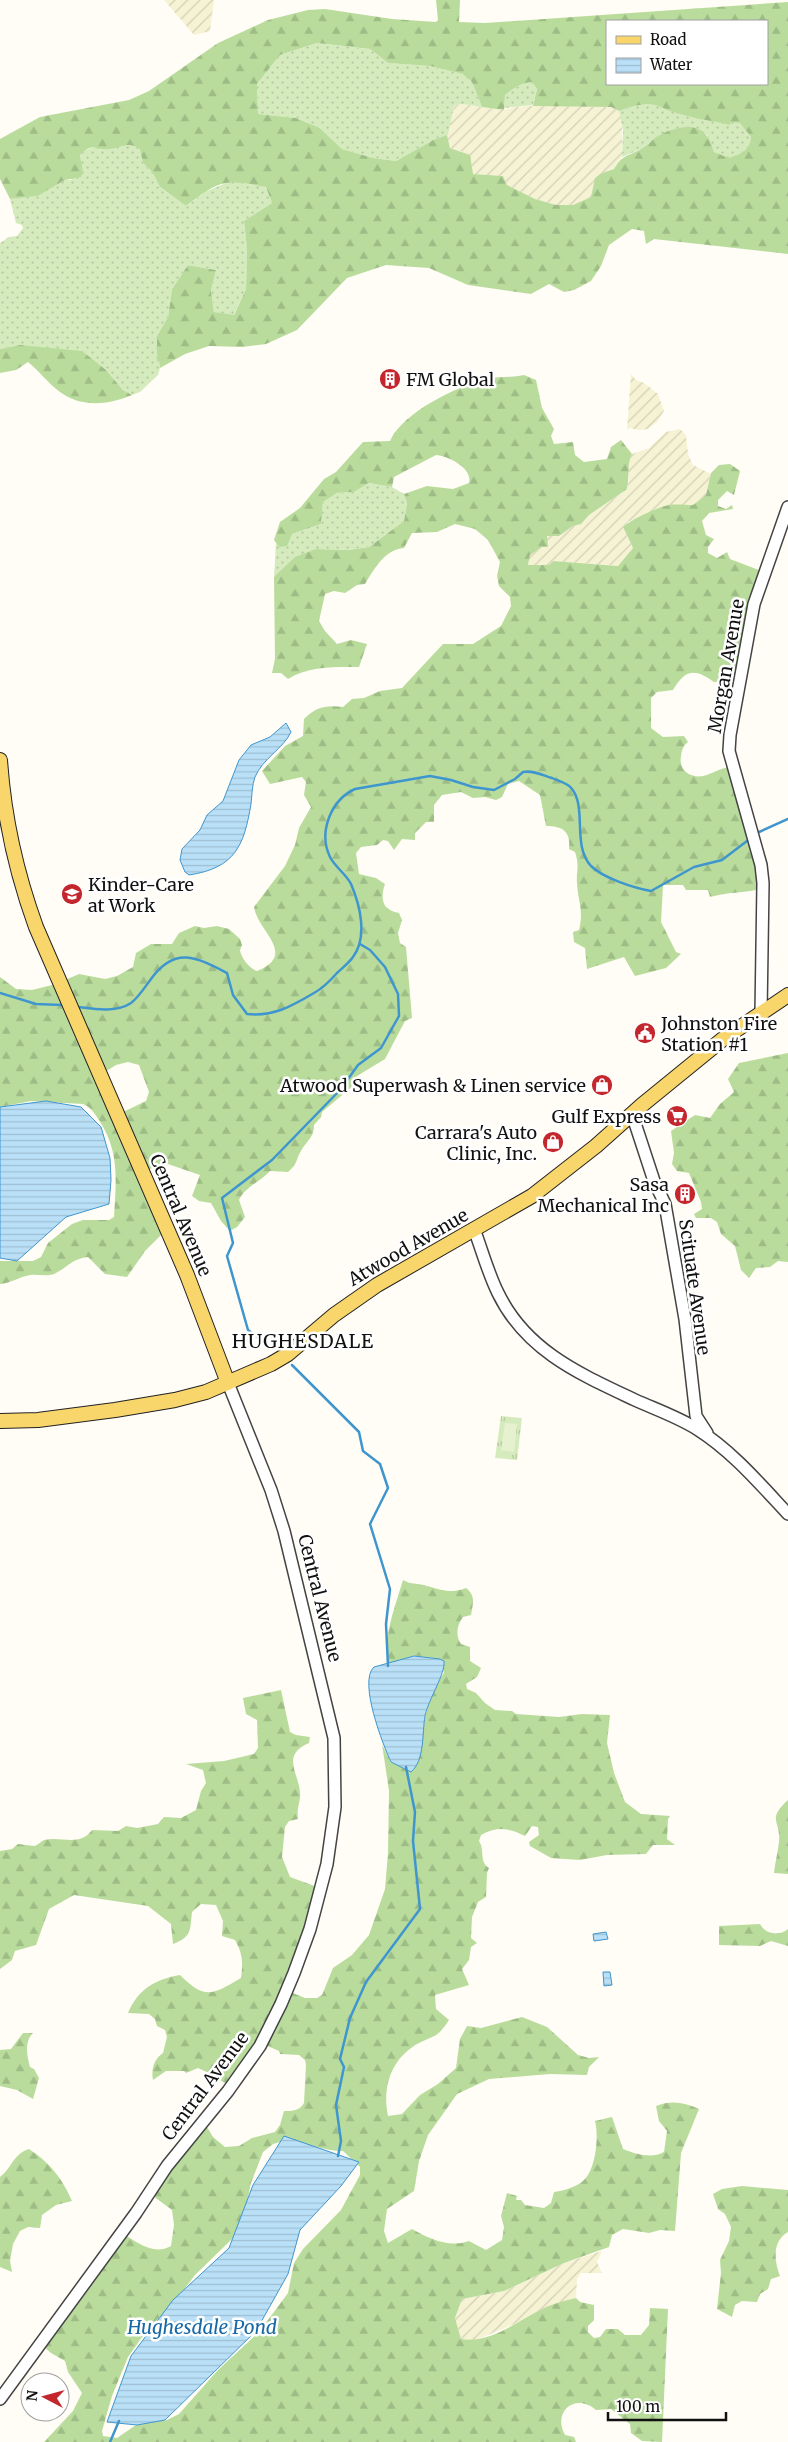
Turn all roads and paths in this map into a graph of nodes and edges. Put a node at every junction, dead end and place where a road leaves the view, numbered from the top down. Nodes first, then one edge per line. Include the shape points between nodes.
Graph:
1 (788, 507) edge
2 (0, 760) edge
3 (788, 995) edge
4 (761, 1013) junction
5 (632, 1114) junction
6 (474, 1229) junction
7 (228, 1383) junction
8 (0, 1421) edge
9 (709, 1437) junction
10 (788, 1514) edge
11 (0, 2399) edge

1 - 4 street, Morgan Avenue via 754,604 730,735 730,750 764,883
2 - 7 main road, Central Avenue via 8,831 20,883 187,1275
3 - 4 main road, Atwood Avenue
4 - 5 main road, Atwood Avenue via 722,1039
5 - 6 main road, Atwood Avenue via 532,1196
5 - 9 street, Scituate Avenue via 665,1204 685,1318 696,1416
6 - 7 main road, Atwood Avenue via 376,1285 288,1354
6 - 9 street via 503,1302 523,1332 541,1349 575,1372
7 - 8 main road, Atwood Avenue via 194,1396 153,1404 38,1420
7 - 11 street, Central Avenue via 272,1490 334,1738 332,1837 321,1889 294,1973 260,2046 167,2166
9 - 10 street

